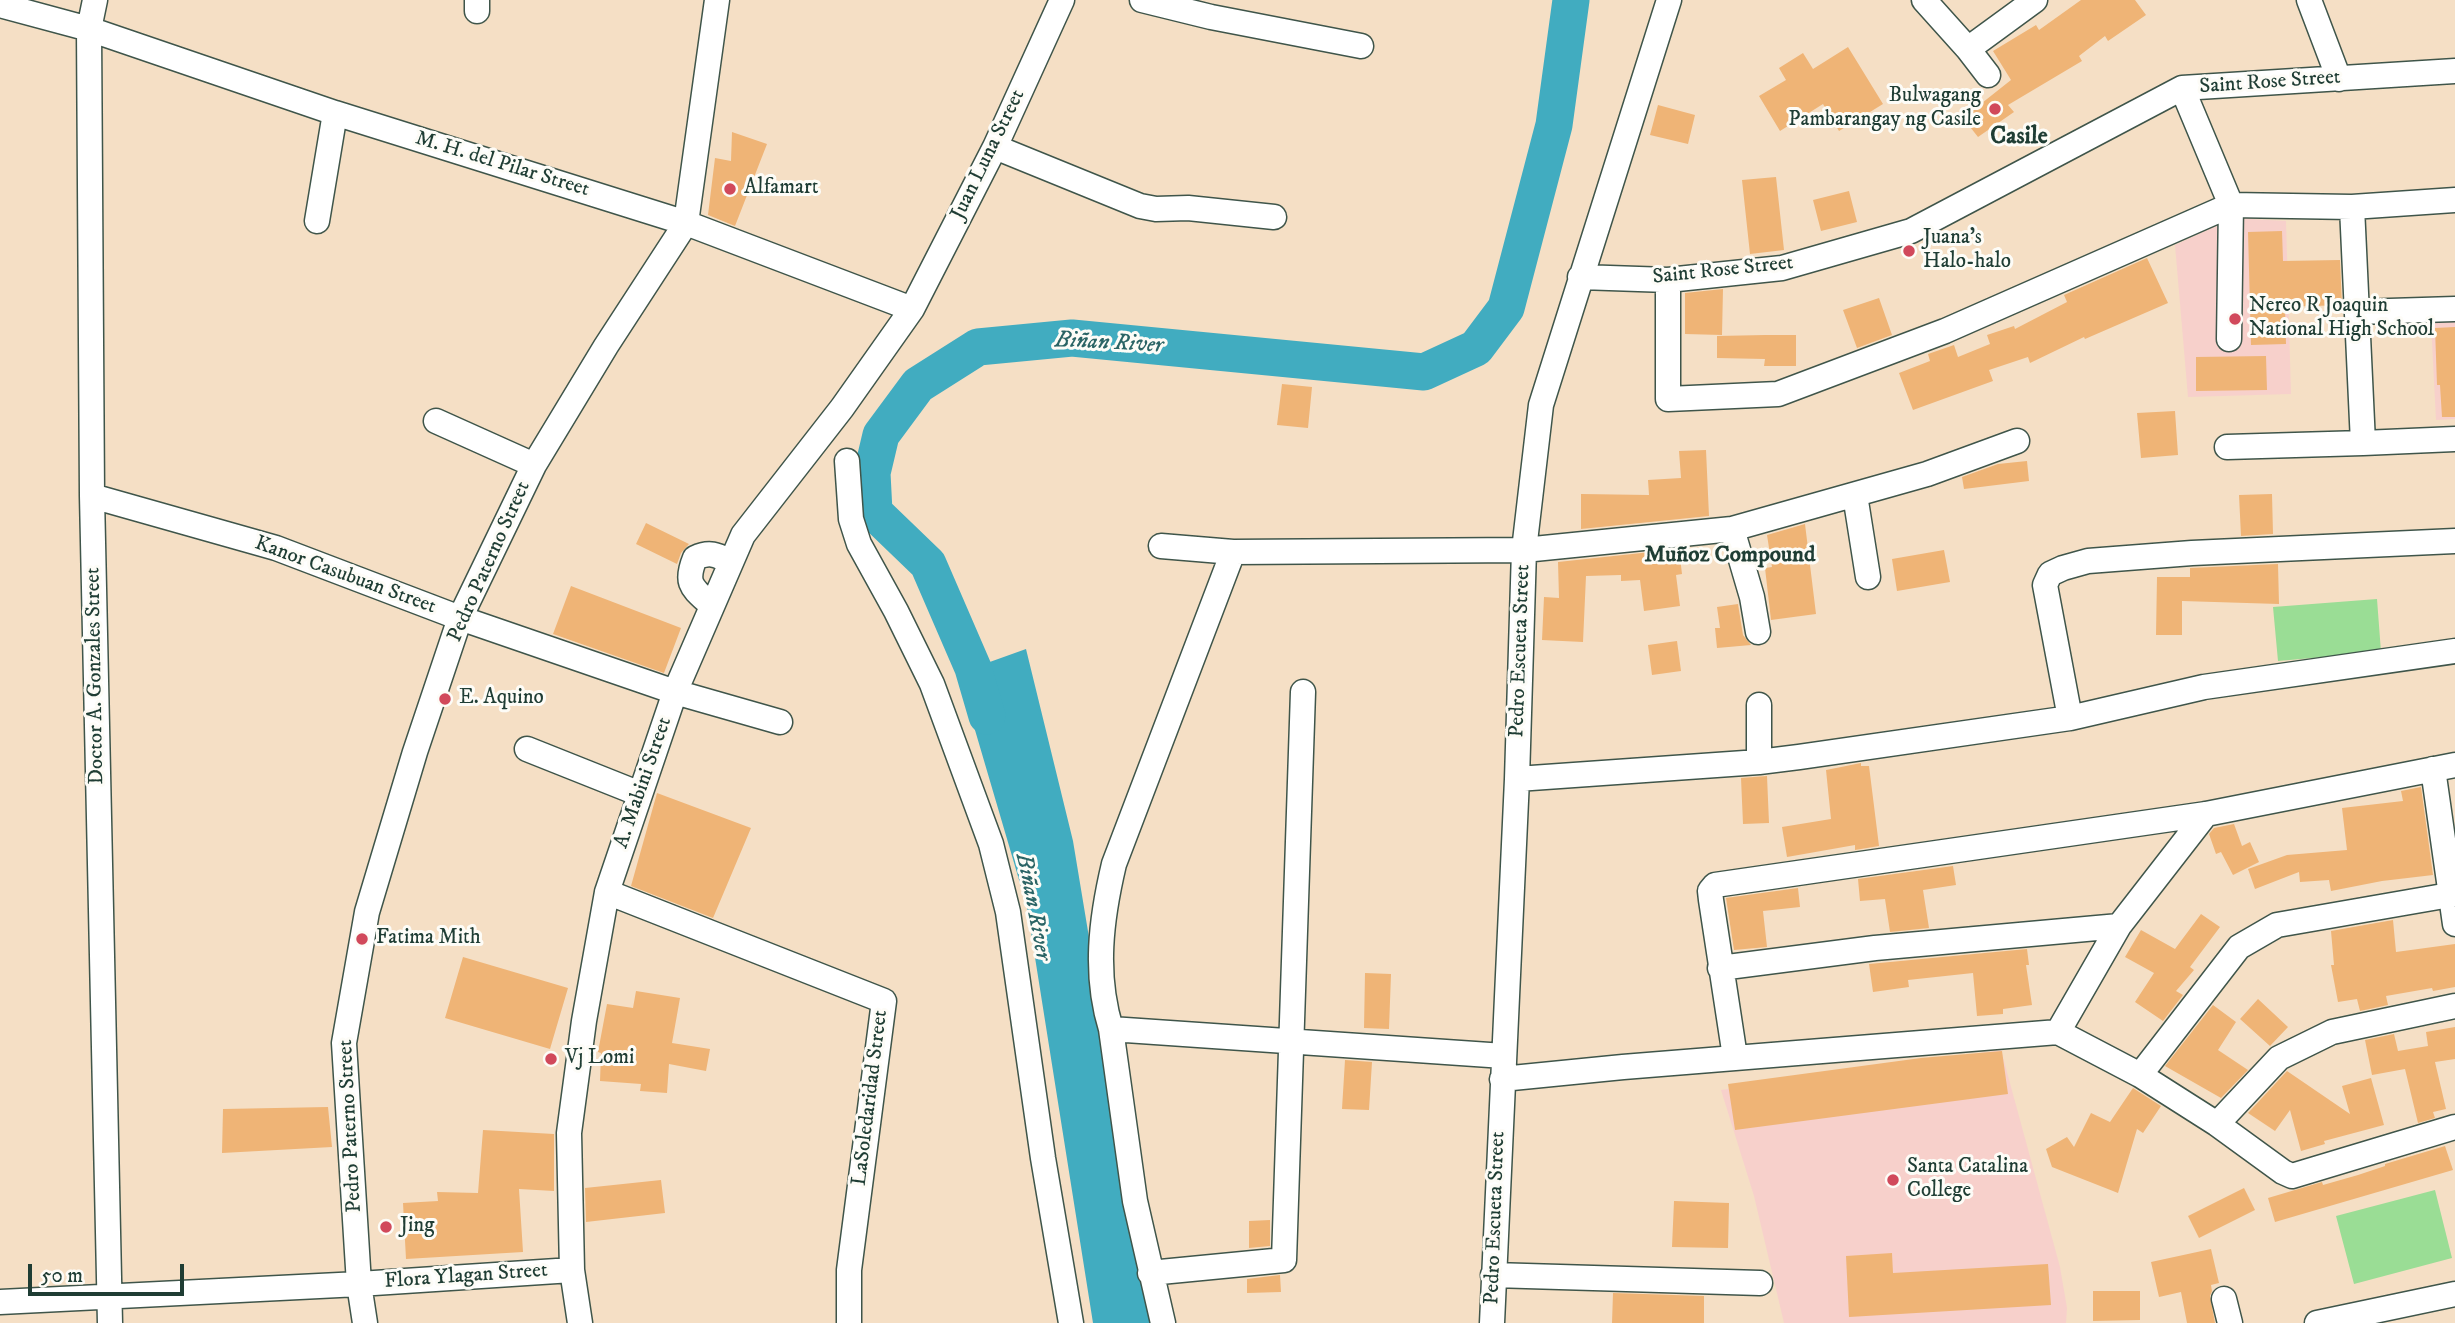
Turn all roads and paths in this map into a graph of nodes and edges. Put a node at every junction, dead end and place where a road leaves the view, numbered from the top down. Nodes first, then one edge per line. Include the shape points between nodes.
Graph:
1 (95, 0) edge
2 (717, 0) edge
3 (1062, 0) edge
4 (1142, 0) edge
5 (1669, 0) edge
6 (1924, 0) edge
7 (2035, 0) edge
8 (2309, 0) edge
9 (0, 5) edge
10 (89, 29) junction
11 (1361, 46) dead end
12 (1968, 49) junction
13 (2455, 71) edge
14 (1988, 75) dead end
15 (2339, 79) junction
16 (2182, 88) junction
17 (335, 113) junction
18 (995, 147) junction
19 (2455, 200) edge
20 (2231, 205) junction
21 (2352, 207) junction
22 (1274, 217) dead end
23 (317, 221) dead end
24 (686, 223) junction
25 (1580, 277) junction
26 (1668, 280) junction
27 (912, 309) junction
28 (2455, 309) edge
29 (2357, 312) junction
30 (2229, 339) dead end
31 (436, 421) dead end
32 (2455, 439) edge
33 (2017, 441) dead end
34 (2363, 443) junction
35 (2227, 447) dead end
36 (847, 461) dead end
37 (534, 465) junction
38 (1855, 495) junction
39 (92, 496) junction
40 (1732, 529) junction
41 (2455, 541) edge
42 (1161, 546) dead end
43 (1524, 550) junction
44 (1233, 552) junction
45 (732, 562) junction
46 (1868, 577) dead end
47 (712, 606) junction
48 (460, 618) junction
49 (1758, 632) dead end
50 (2455, 651) edge
51 (676, 691) junction
52 (1303, 692) dead end
53 (1759, 705) dead end
54 (2070, 718) junction
55 (780, 722) dead end
56 (527, 749) dead end
57 (1759, 762) junction
58 (2444, 767) edge
59 (1517, 779) junction
60 (640, 794) junction
61 (2206, 814) junction
62 (607, 892) junction
63 (2452, 895) edge
64 (2455, 924) edge
65 (2119, 926) junction
66 (1720, 968) junction
67 (2455, 1006) edge
68 (1111, 1029) junction
69 (2057, 1032) junction
70 (1290, 1040) junction
71 (1735, 1058) junction
72 (1503, 1068) junction
73 (2140, 1075) junction
74 (2217, 1124) junction
75 (2455, 1127) edge
76 (572, 1270) junction
77 (1150, 1273) junction
78 (1493, 1275) junction
79 (1760, 1283) dead end
80 (359, 1284) junction
81 (2455, 1294) edge
82 (109, 1295) junction
83 (0, 1302) edge
84 (2372, 1318) edge
85 (110, 1323) edge
86 (365, 1323) edge
87 (580, 1323) edge
88 (849, 1323) edge
89 (1071, 1323) edge
90 (1163, 1323) edge
91 (1492, 1323) edge
92 (2317, 1323) edge

1 - 10 street, Doctor A. Gonzales Street
2 - 24 street, Pedro Paterno Street
3 - 18 street, Juan Luna Street
4 - 11 street
5 - 25 street, Pedro Escueta Street
6 - 12 street
7 - 12 street
8 - 15 street
9 - 10 street, M. H. del Pilar Street
10 - 17 street, M. H. del Pilar Street
10 - 39 street, Doctor A. Gonzales Street
12 - 14 street
13 - 15 street, Saint Rose Street
15 - 16 street, Saint Rose Street
16 - 20 street
16 - 26 street, Saint Rose Street via 1911,231 1782,268
17 - 23 street
17 - 24 street, M. H. del Pilar Street
18 - 22 street via 1140,206
18 - 27 street, Juan Luna Street
19 - 21 street
20 - 21 street
20 - 26 street via 1945,331 1778,394 1668,399
20 - 30 street
21 - 29 street
24 - 27 street, M. H. del Pilar Street
24 - 37 street, Pedro Paterno Street
25 - 26 street, Saint Rose Street
25 - 43 street, Pedro Escueta Street via 1541,405
27 - 45 street, A. Mabini Street via 743,535
28 - 29 street
29 - 34 street
31 - 37 street
32 - 34 street
33 - 38 street
34 - 35 street
36 - 89 street via 851,519 859,544 932,684 991,844 1008,912
37 - 48 street, Pedro Paterno Street
38 - 40 street
38 - 46 street
39 - 48 street, Kanor Casubuan Street via 276,548
39 - 82 street, Doctor A. Gonzales Street
40 - 43 street
40 - 49 street
41 - 54 street via 2192,553 2088,561 2063,568 2045,584
42 - 44 street
43 - 44 street
43 - 59 street, Pedro Escueta Street
44 - 68 street via 1114,864 1101,943 1104,1006
45 - 47 street, A. Mabini Street
45 - 47 street via 713,553 695,558 689,572 691,586
47 - 51 street, A. Mabini Street
48 - 51 street, Kanor Casubuan Street
48 - 80 street, Pedro Paterno Street via 367,912 344,1043
50 - 54 street via 2204,687
51 - 55 street, Kanor Casubuan Street
51 - 60 street, A. Mabini Street
52 - 70 street
53 - 57 street
54 - 57 street
56 - 60 street
57 - 59 street
58 - 61 street
58 - 63 street
59 - 72 street, Pedro Escueta Street
60 - 62 street, A. Mabini Street
61 - 65 street
61 - 66 street via 1715,885 1710,891
62 - 76 street, A. Mabini Street via 569,1133
62 - 88 street, LaSoledaridad Street via 884,1001 849,1270
63 - 64 street
63 - 73 street via 2277,925 2239,947
65 - 66 street via 1875,948
65 - 69 street
66 - 71 street
67 - 74 street via 2332,1031 2279,1058
68 - 70 street
68 - 77 street
69 - 71 street
69 - 73 street
70 - 72 street
70 - 77 street via 1284,1260
71 - 72 street
72 - 78 street, Pedro Escueta Street
73 - 74 street
74 - 75 street via 2292,1176
76 - 80 street, Flora Ylagan Street
76 - 87 street, A. Mabini Street
77 - 90 street
78 - 79 street
78 - 91 street, Pedro Escueta Street
80 - 82 street, Flora Ylagan Street
80 - 86 street, Pedro Paterno Street
81 - 84 street
82 - 83 street, Flora Ylagan Street
82 - 85 street, Doctor A. Gonzales Street
84 - 92 street

